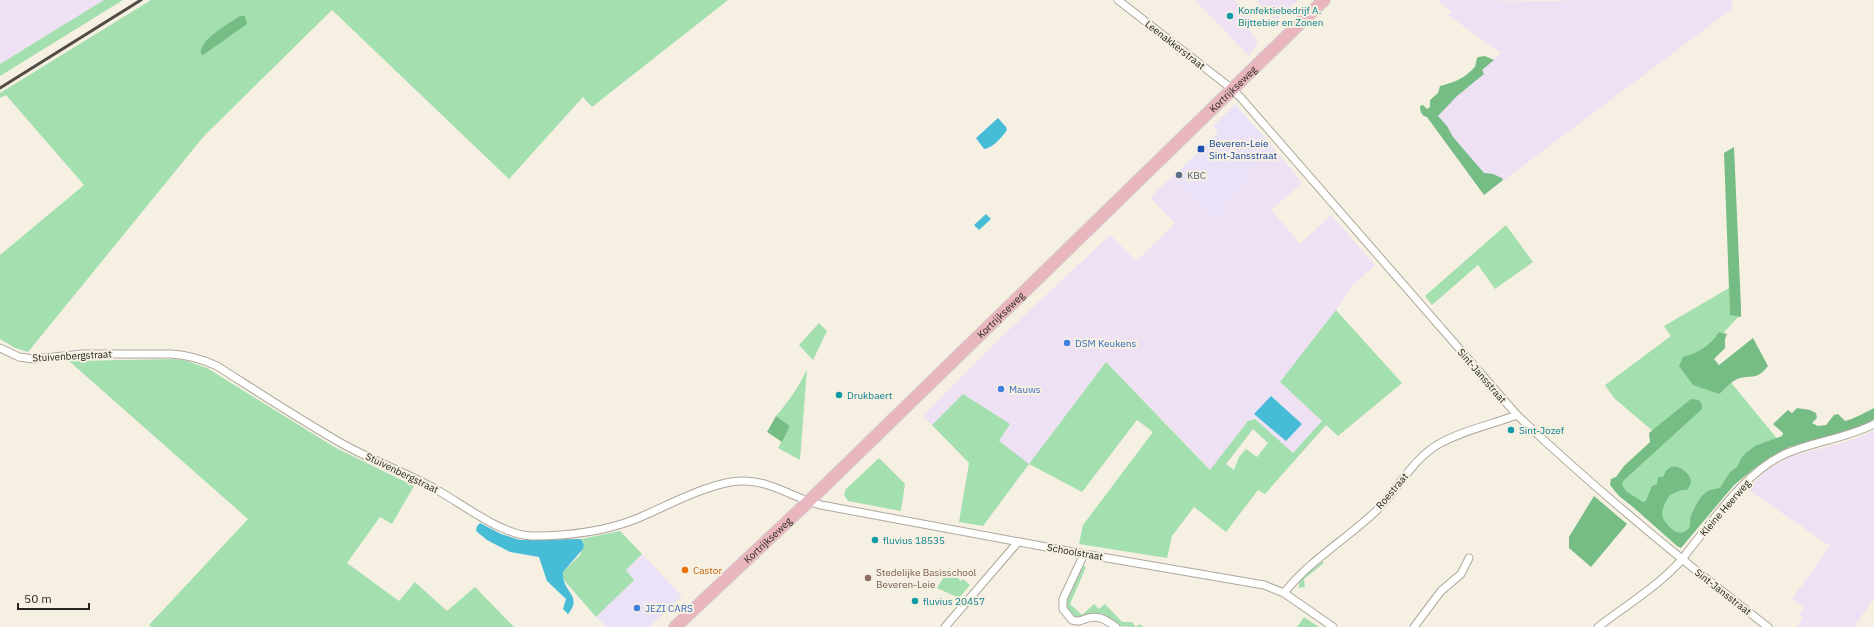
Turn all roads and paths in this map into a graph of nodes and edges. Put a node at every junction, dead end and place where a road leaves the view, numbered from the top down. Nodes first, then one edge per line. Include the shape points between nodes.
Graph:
1 (1118, 0) edge
2 (1324, 0) edge
3 (1232, 89) junction
4 (0, 348) edge
5 (1517, 415) junction
6 (1874, 424) edge
7 (808, 502) junction
8 (1018, 542) junction
9 (1084, 554) junction
10 (1469, 558) dead end
11 (1682, 560) junction
12 (1284, 593) junction
13 (1074, 624) edge
14 (676, 627) edge
15 (945, 627) edge
16 (1116, 627) edge
17 (1333, 627) edge
18 (1414, 627) edge
19 (1598, 627) edge
20 (1768, 627) edge

1 - 3 street, Leenakkerstraat
2 - 3 main road, Kortrijkseweg
3 - 5 street, Sint-Jansstraat
3 - 7 main road, Kortrijkseweg
4 - 7 street, Stuivenbergstraat via 26,359 84,354 171,354 207,362 342,444 428,485 501,528 523,535 546,536 611,527 732,481 752,481 771,486
5 - 11 street, Sint-Jansstraat via 1559,455
5 - 12 street, Roestraat via 1463,433 1435,446 1412,467 1375,512 1297,577
6 - 11 street, Kleine Heerweg via 1852,434 1787,453 1763,467 1734,496
7 - 8 street, Schoolstraat
7 - 14 main road, Kortrijkseweg
8 - 9 street, Schoolstraat
8 - 15 street
9 - 12 street, Schoolstraat via 1257,584
9 - 13 street via 1062,603 1064,612
10 - 18 street via 1461,574 1441,591
11 - 19 street, Kleine Heerweg
11 - 20 street, Sint-Jansstraat
12 - 17 street, Schoolstraat
13 - 16 street via 1091,617 1100,617

